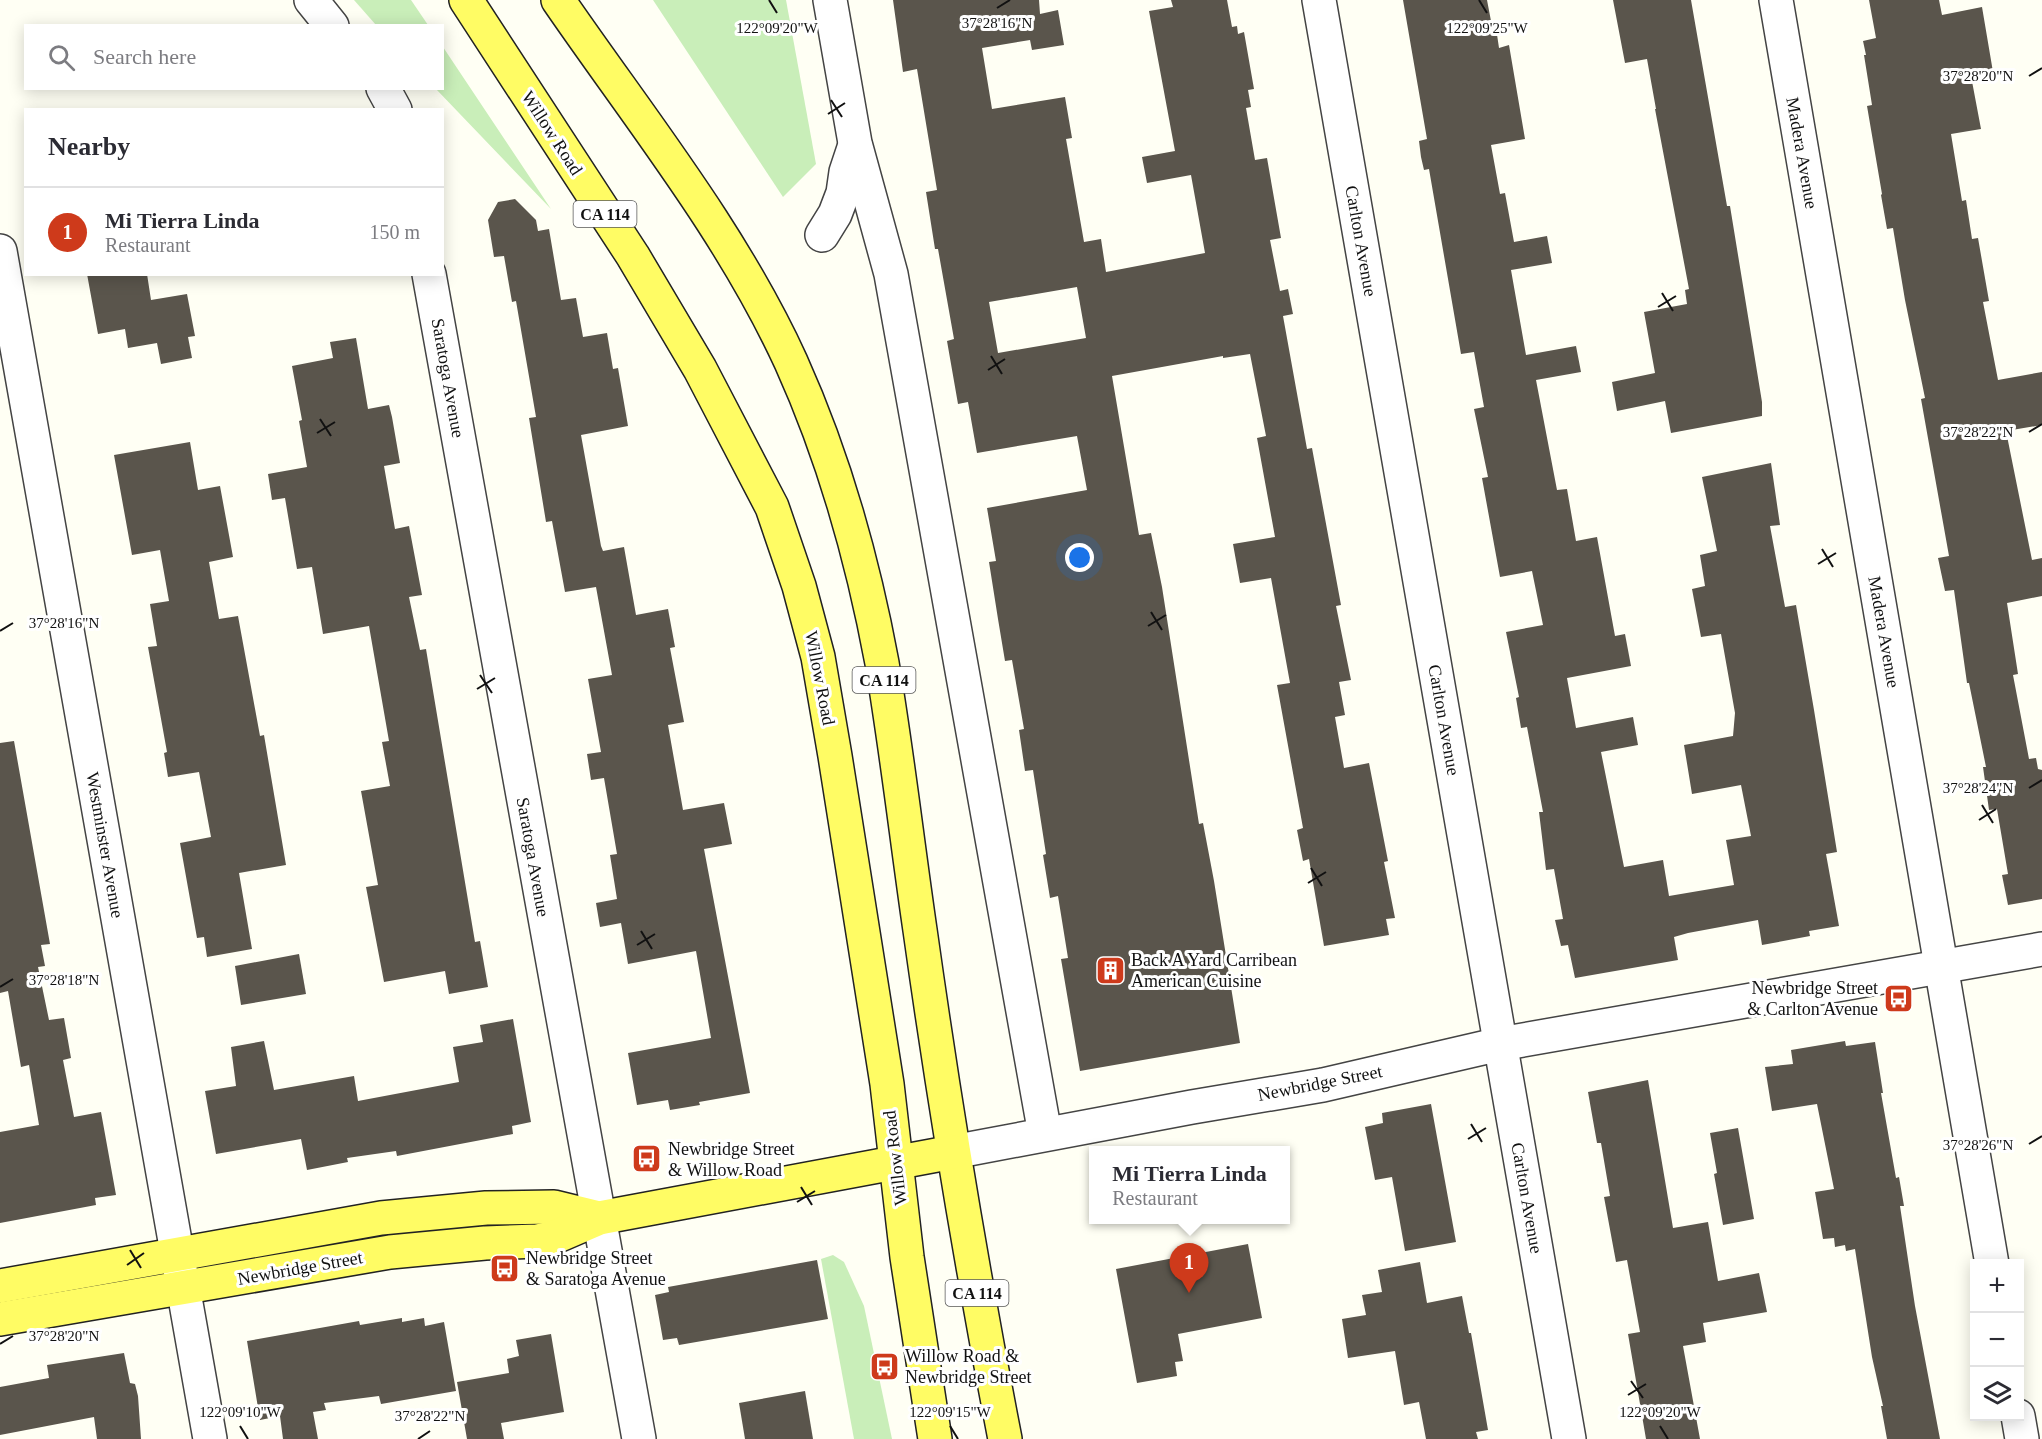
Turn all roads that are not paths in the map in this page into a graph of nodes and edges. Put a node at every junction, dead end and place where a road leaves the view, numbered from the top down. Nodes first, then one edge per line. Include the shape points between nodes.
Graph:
1 (311, 0) edge
2 (466, 0) edge
3 (558, 0) edge
4 (830, 0) edge
5 (1319, 0) edge
6 (1776, 0) edge
7 (330, 24) edge
8 (384, 90) edge
9 (394, 108) edge
10 (855, 143) junction
11 (822, 234) dead end
12 (0, 251) edge
13 (429, 276) edge
14 (2042, 949) edge
15 (1941, 966) junction
16 (1500, 1044) junction
17 (1045, 1134) junction
18 (953, 1152) junction
19 (895, 1164) junction
20 (598, 1218) junction
21 (178, 1254) junction
22 (1991, 1259) edge
23 (0, 1286) edge
24 (184, 1287) junction
25 (0, 1319) edge
26 (2019, 1421) edge
27 (210, 1439) edge
28 (639, 1439) edge
29 (935, 1439) edge
30 (1005, 1439) edge
31 (1569, 1439) edge
32 (2022, 1439) edge

1 - 7 street
2 - 19 main road, Willow Road / CA 114 via 669,314 772,507 818,657 887,1084
3 - 18 main road, CA 114 via 685,180 762,302 792,363 840,491 882,663
4 - 10 street
5 - 16 street, Carlton Avenue
6 - 15 street, Madera Avenue
8 - 9 street
10 - 11 street via 843,193
10 - 17 street via 891,274
12 - 21 street, Westminster Avenue
13 - 20 street, Saratoga Avenue
14 - 15 street, Newbridge Street
15 - 16 street, Newbridge Street
15 - 22 street, Madera Avenue
16 - 17 street, Newbridge Street via 1323,1085
16 - 31 street, Carlton Avenue
17 - 18 street, Newbridge Street
18 - 19 main road, Newbridge Street
18 - 30 main road, CA 114
19 - 20 main road, Newbridge Street
19 - 29 main road, Willow Road / CA 114
20 - 21 main road, Newbridge Street via 554,1207 445,1211 381,1218
20 - 24 main road, Newbridge Street via 537,1241 401,1251
20 - 28 street, Saratoga Avenue
21 - 23 main road, Newbridge Street
21 - 24 street, Westminster Avenue
24 - 25 main road, Newbridge Street
24 - 27 street, Westminster Avenue
26 - 32 street

